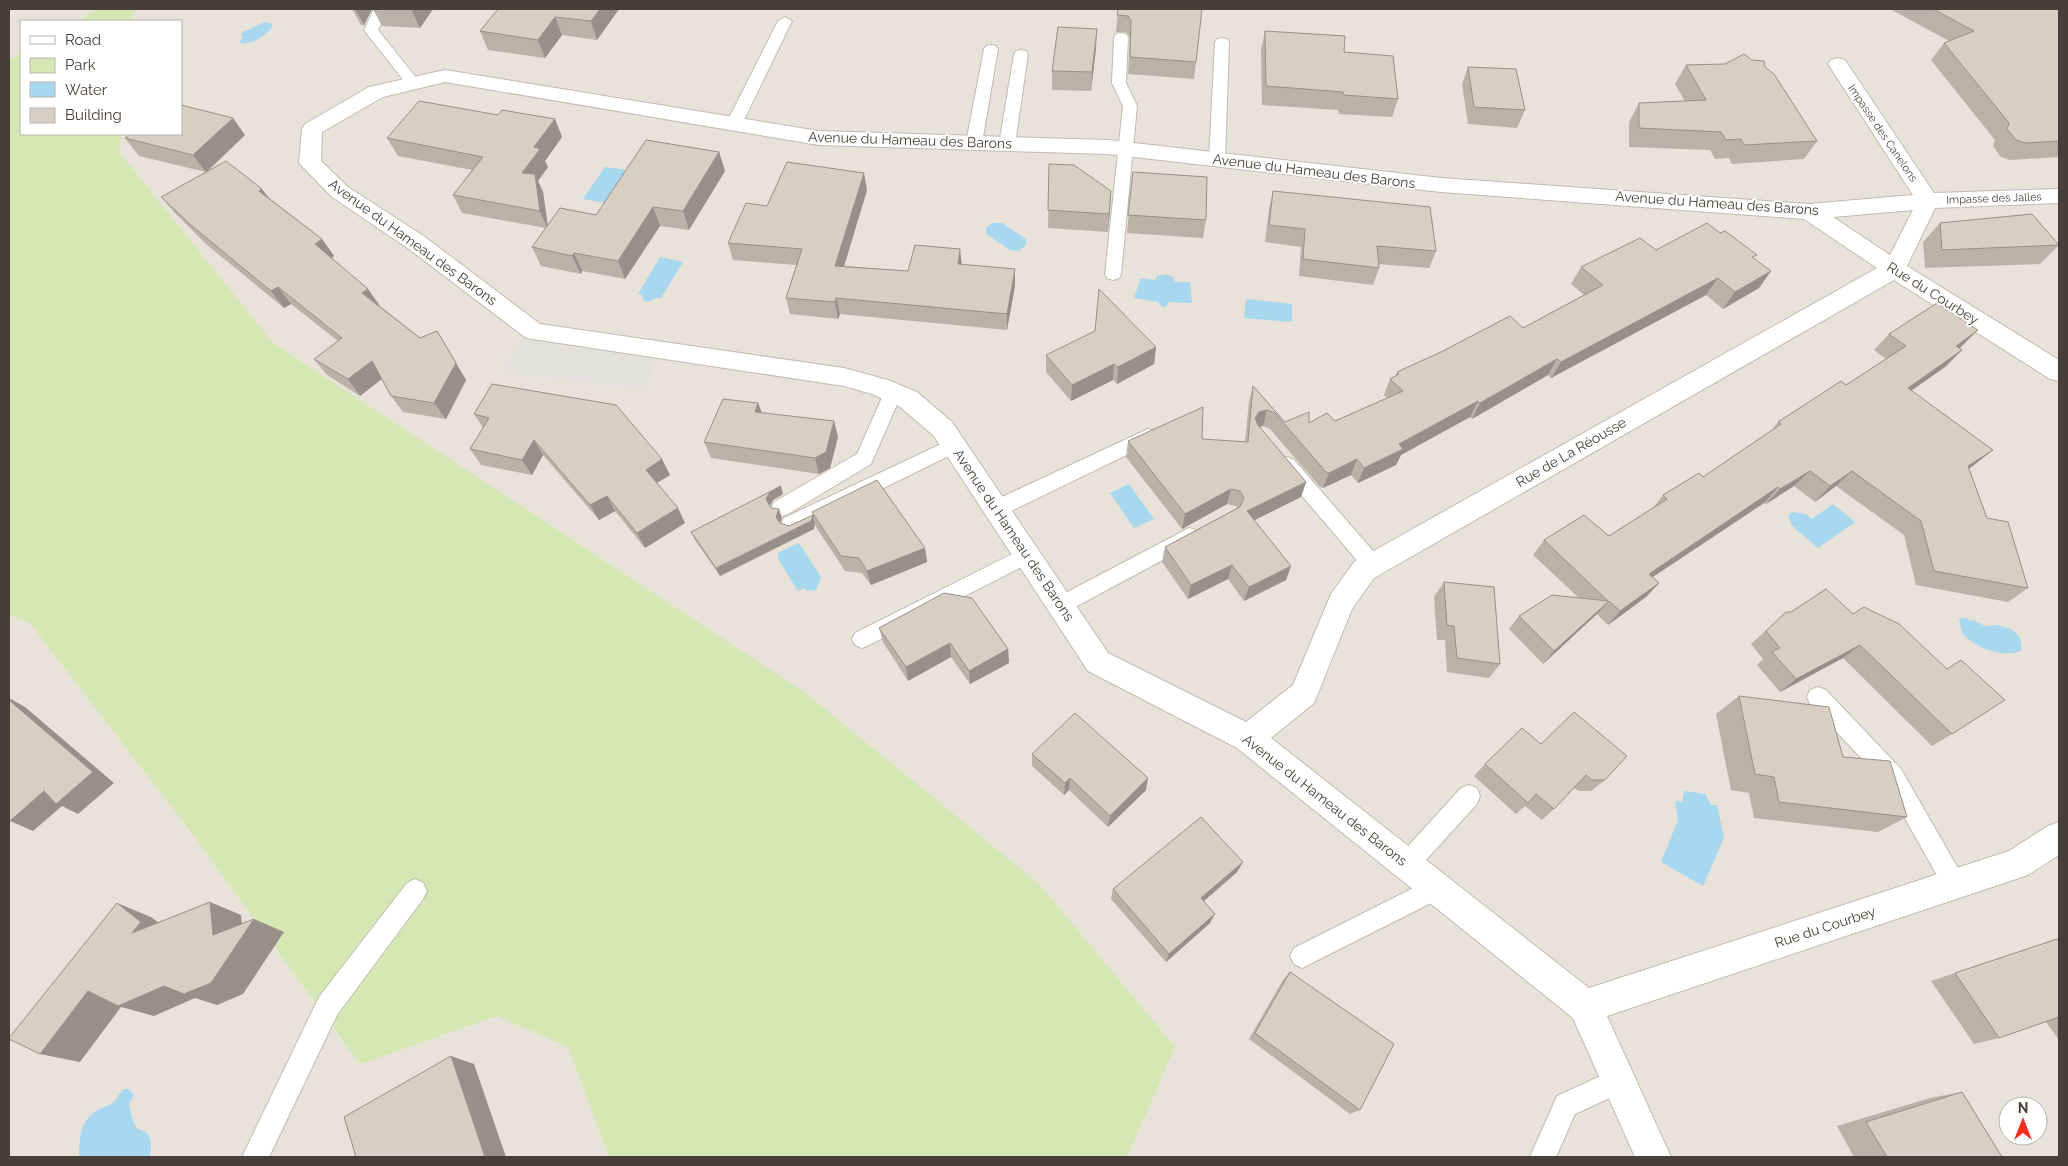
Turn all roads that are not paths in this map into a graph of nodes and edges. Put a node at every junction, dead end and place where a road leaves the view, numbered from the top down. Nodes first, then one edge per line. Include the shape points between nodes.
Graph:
1 (381, 9) edge
2 (785, 21) dead end
3 (1121, 36) dead end
4 (1222, 42) dead end
5 (992, 49) dead end
6 (1021, 54) dead end
7 (1838, 64) dead end
8 (413, 83) junction
9 (734, 124) junction
10 (974, 143) junction
11 (1007, 144) junction
12 (1126, 150) junction
13 (1217, 160) junction
14 (2059, 196) edge
15 (1928, 201) junction
16 (1809, 212) junction
17 (1894, 269) junction
18 (1113, 274) dead end
19 (2059, 372) edge
20 (893, 393) junction
21 (1148, 436) edge
22 (954, 446) junction
23 (1274, 449) edge
24 (996, 509) junction
25 (1203, 528) edge
26 (1026, 555) junction
27 (1373, 565) junction
28 (1060, 605) junction
29 (862, 639) dead end
30 (1818, 697) dead end
31 (1248, 738) junction
32 (1469, 796) dead end
33 (2059, 837) edge
34 (1407, 864) junction
35 (1955, 885) junction
36 (1437, 888) junction
37 (415, 891) dead end
38 (1302, 956) dead end
39 (1585, 1006) junction
40 (1618, 1081) junction
41 (255, 1157) edge
42 (1544, 1157) edge
43 (1652, 1157) edge

1 - 8 lane via 372,30
2 - 9 lane
3 - 12 lane via 1119,83 1130,106
4 - 13 lane
5 - 10 lane
6 - 11 lane
7 - 15 street, Impasse des Canelons
8 - 9 street, Avenue du Hameau des Barons via 445,76
8 - 20 street, Avenue du Hameau des Barons via 376,92 312,129 310,163 340,192 417,243 534,332 844,377
9 - 10 street, Avenue du Hameau des Barons via 819,138
10 - 11 street, Avenue du Hameau des Barons
11 - 12 street, Avenue du Hameau des Barons
12 - 13 street, Avenue du Hameau des Barons
12 - 18 lane
13 - 16 street, Avenue du Hameau des Barons via 1441,185
14 - 15 street, Impasse des Jalles
15 - 16 street, Avenue du Hameau des Barons
15 - 17 street
16 - 17 street, Rue du Courbey
17 - 19 street, Rue du Courbey
17 - 27 street, Rue de La Réousse
20 - 22 street, Avenue du Hameau des Barons via 908,399 943,429
20 - 22 lane via 864,459 786,516
21 - 24 lane
22 - 24 street, Avenue du Hameau des Barons
23 - 27 lane
24 - 26 street, Avenue du Hameau des Barons
25 - 28 lane
26 - 28 street, Avenue du Hameau des Barons
26 - 29 lane
27 - 31 street, Rue de La Réousse via 1364,570 1341,603 1304,694
28 - 31 street, Avenue du Hameau des Barons via 1098,662
30 - 35 lane via 1893,776
31 - 34 street, Avenue du Hameau des Barons
32 - 34 lane
33 - 35 street, Rue du Courbey via 2016,864
34 - 36 street, Avenue du Hameau des Barons
35 - 39 street, Rue du Courbey
36 - 38 lane
36 - 39 street, Avenue du Hameau des Barons
37 - 41 lane via 328,1006
39 - 40 street, Avenue du Hameau des Barons
40 - 42 lane via 1566,1105
40 - 43 street, Avenue du Hameau des Barons

